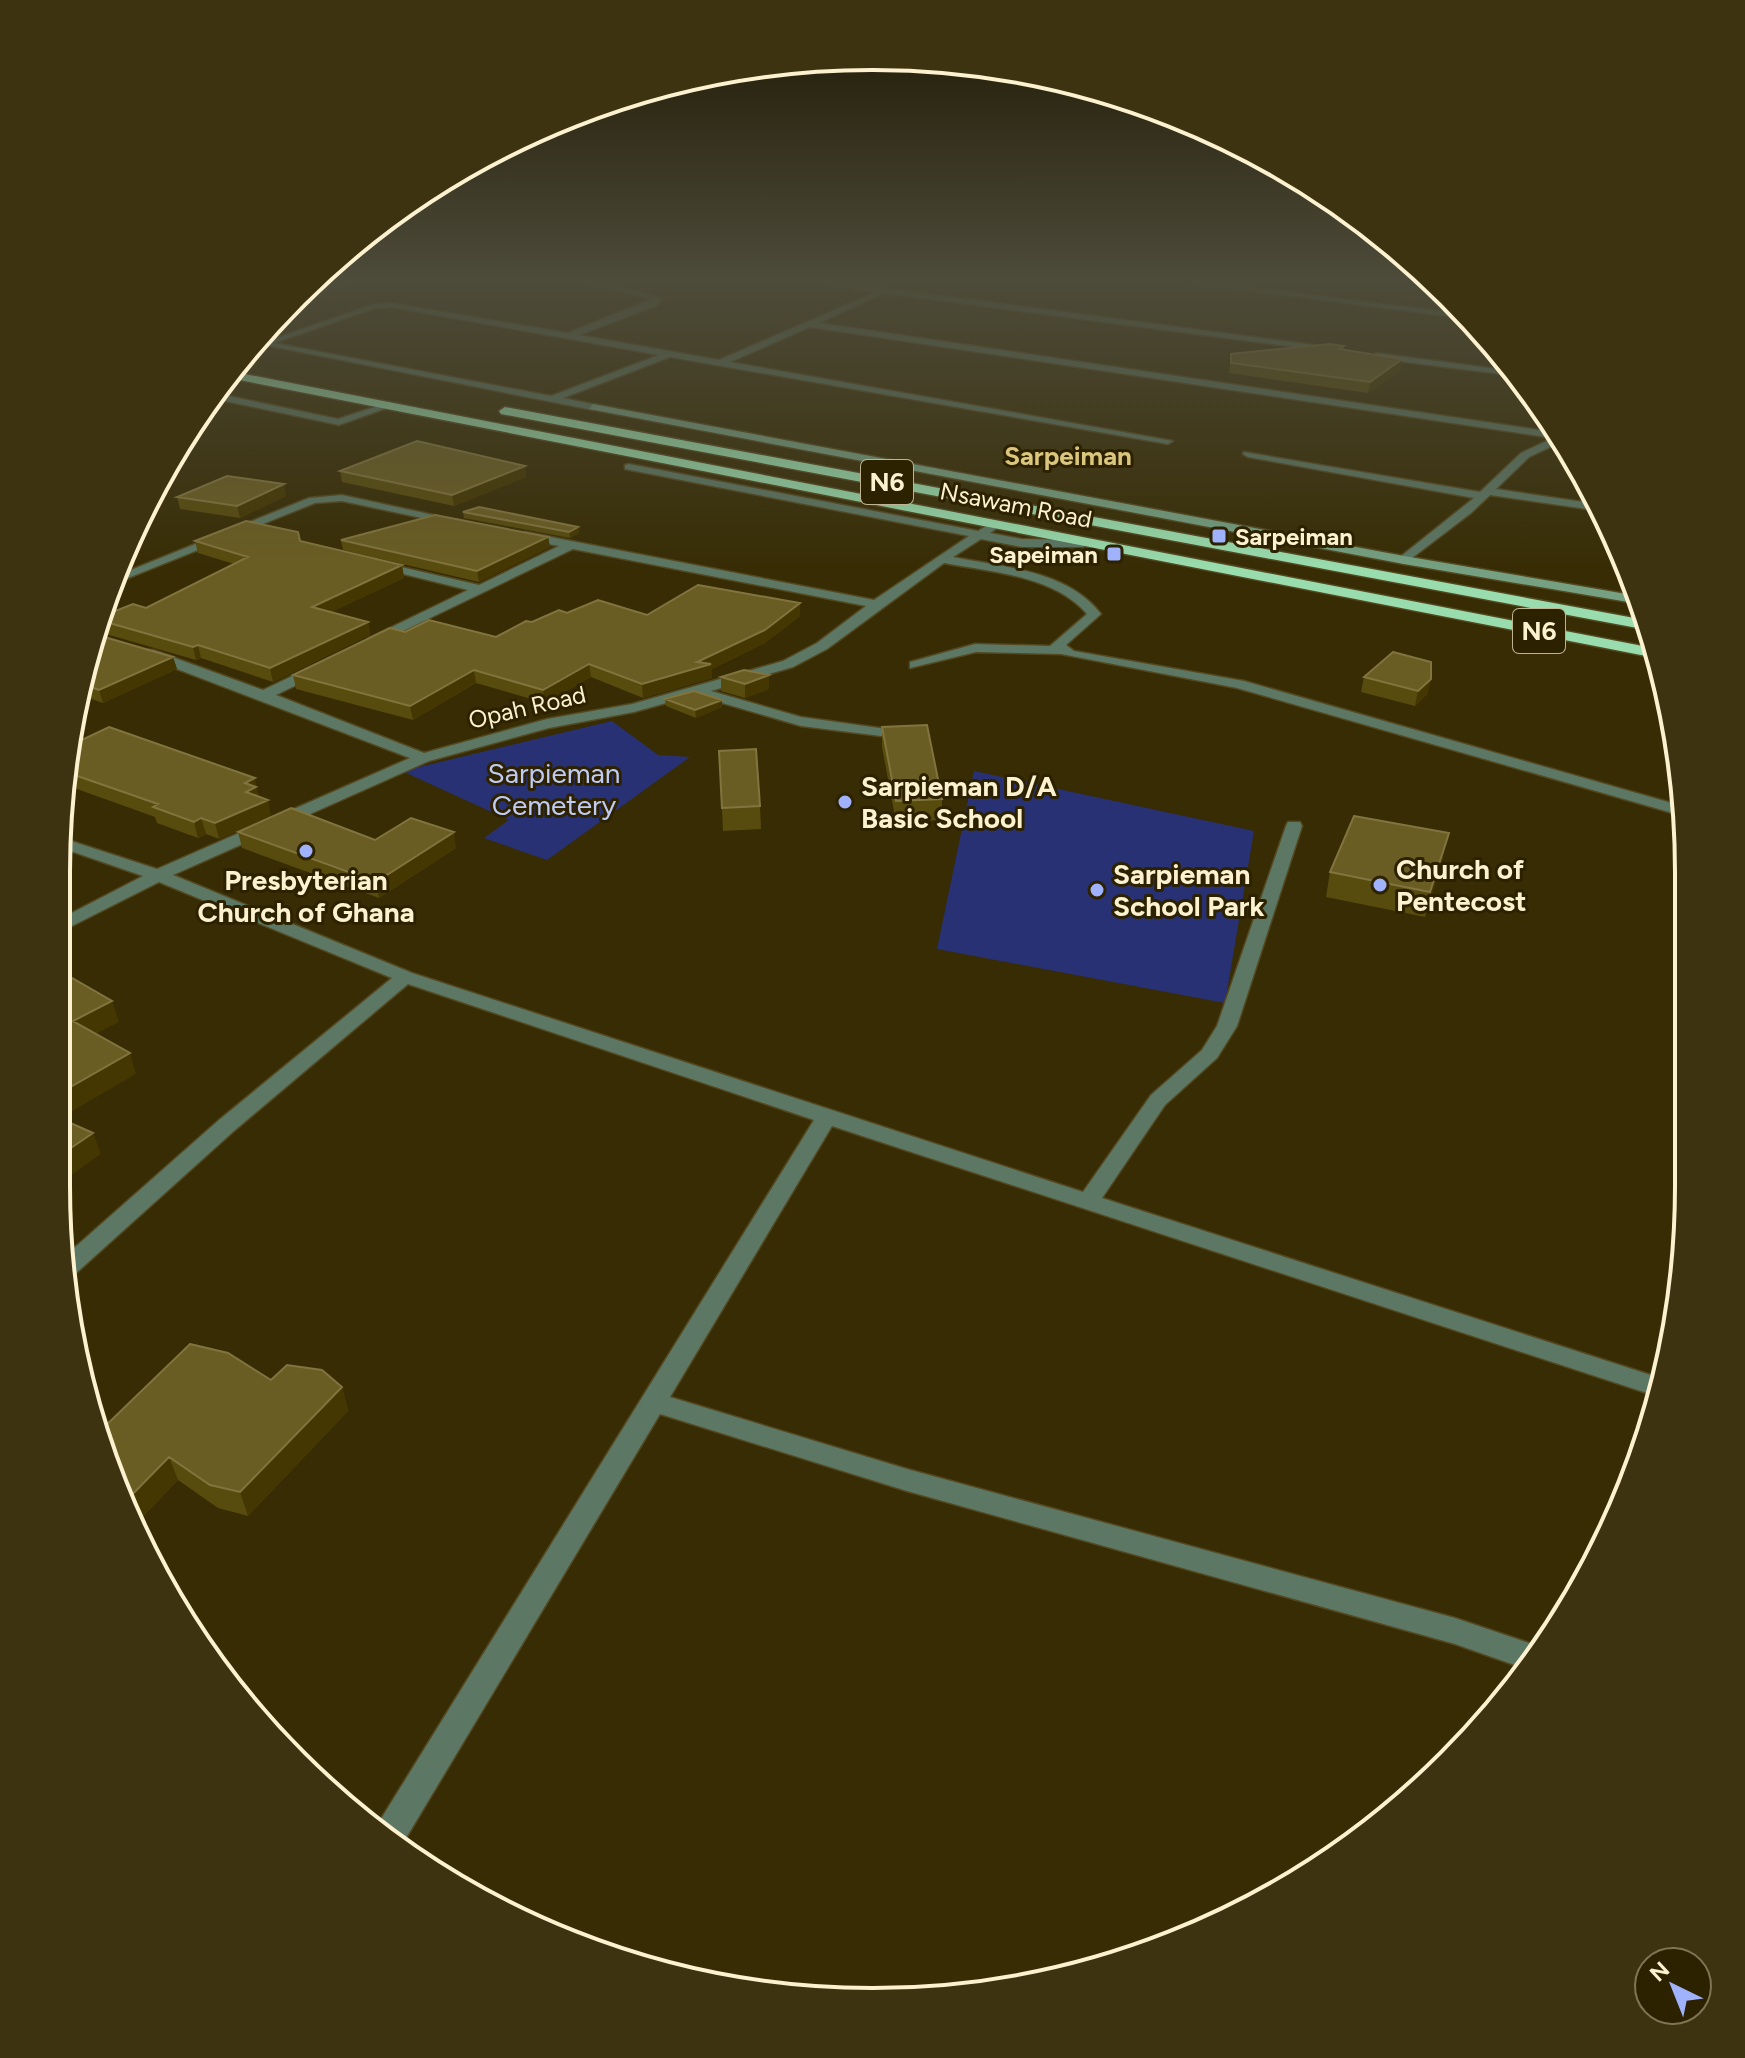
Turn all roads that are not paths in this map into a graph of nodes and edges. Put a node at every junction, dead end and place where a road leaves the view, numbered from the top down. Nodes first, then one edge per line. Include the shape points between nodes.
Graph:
1 (247, 378) edge
2 (442, 378) edge
3 (607, 378) edge
4 (806, 378) edge
5 (1169, 378) edge
6 (226, 398) edge
7 (552, 399) junction
8 (390, 405) junction
9 (484, 407) dead end
10 (593, 407) joint
11 (1545, 435) edge
12 (1168, 441) dead end
13 (1550, 443) edge
14 (1248, 454) dead end
15 (629, 467) dead end
16 (1485, 493) junction
17 (1586, 506) edge
18 (464, 523) edge
19 (995, 525) junction
20 (510, 533) edge
21 (981, 534) junction
22 (1083, 543) junction
23 (571, 545) junction
24 (943, 559) junction
25 (362, 560) edge
26 (1404, 560) junction
27 (127, 576) edge
28 (480, 589) junction
29 (1626, 598) edge
30 (874, 604) junction
31 (1634, 623) edge
32 (359, 649) edge
33 (137, 650) edge
34 (1062, 650) junction
35 (1643, 651) edge
36 (332, 662) edge
37 (915, 665) dead end
38 (698, 691) junction
39 (264, 695) junction
40 (929, 740) edge
41 (423, 758) junction
42 (1672, 808) edge
43 (1294, 826) dead end
44 (71, 846) edge
45 (158, 875) junction
46 (70, 922) edge
47 (405, 977) junction
48 (828, 1115) junction
49 (1089, 1200) junction
50 (74, 1262) edge
51 (1650, 1384) edge
52 (651, 1401) junction
53 (1523, 1654) edge
54 (393, 1829) edge

1 - 8 highway, Nsawam Road / N6
2 - 7 street
3 - 7 street
4 - 12 street
5 - 11 street
6 - 8 street via 339,422
7 - 10 street
8 - 19 highway, Nsawam Road / N6
9 - 31 highway, Nsawam Road / N6
10 - 26 main road
13 - 16 street via 1525,455
14 - 16 street
15 - 21 street
16 - 17 street
16 - 26 street
18 - 27 street via 342,498 313,500
19 - 21 street, Opah Road
19 - 22 highway, Nsawam Road / N6
20 - 23 street
21 - 22 street via 1022,543
21 - 24 street, Opah Road
22 - 35 highway, Nsawam Road / N6
23 - 28 street
23 - 30 street
24 - 30 street, Opah Road
24 - 34 street via 1055,584 1078,596 1094,614 1057,646
25 - 28 street
26 - 29 main road
28 - 32 street
30 - 38 street, Opah Road via 822,646 788,664
33 - 39 street
34 - 37 street via 975,648
34 - 42 street via 1239,684
36 - 39 street
38 - 40 street via 781,718
38 - 41 street, Opah Road
39 - 41 street
41 - 45 street, Opah Road
43 - 49 street via 1227,1026 1210,1054 1158,1100
44 - 45 street
45 - 46 street, Opah Road
45 - 47 street
47 - 48 street
47 - 50 street
48 - 49 street
48 - 52 street
49 - 51 street
52 - 53 street via 907,1480
52 - 54 street

